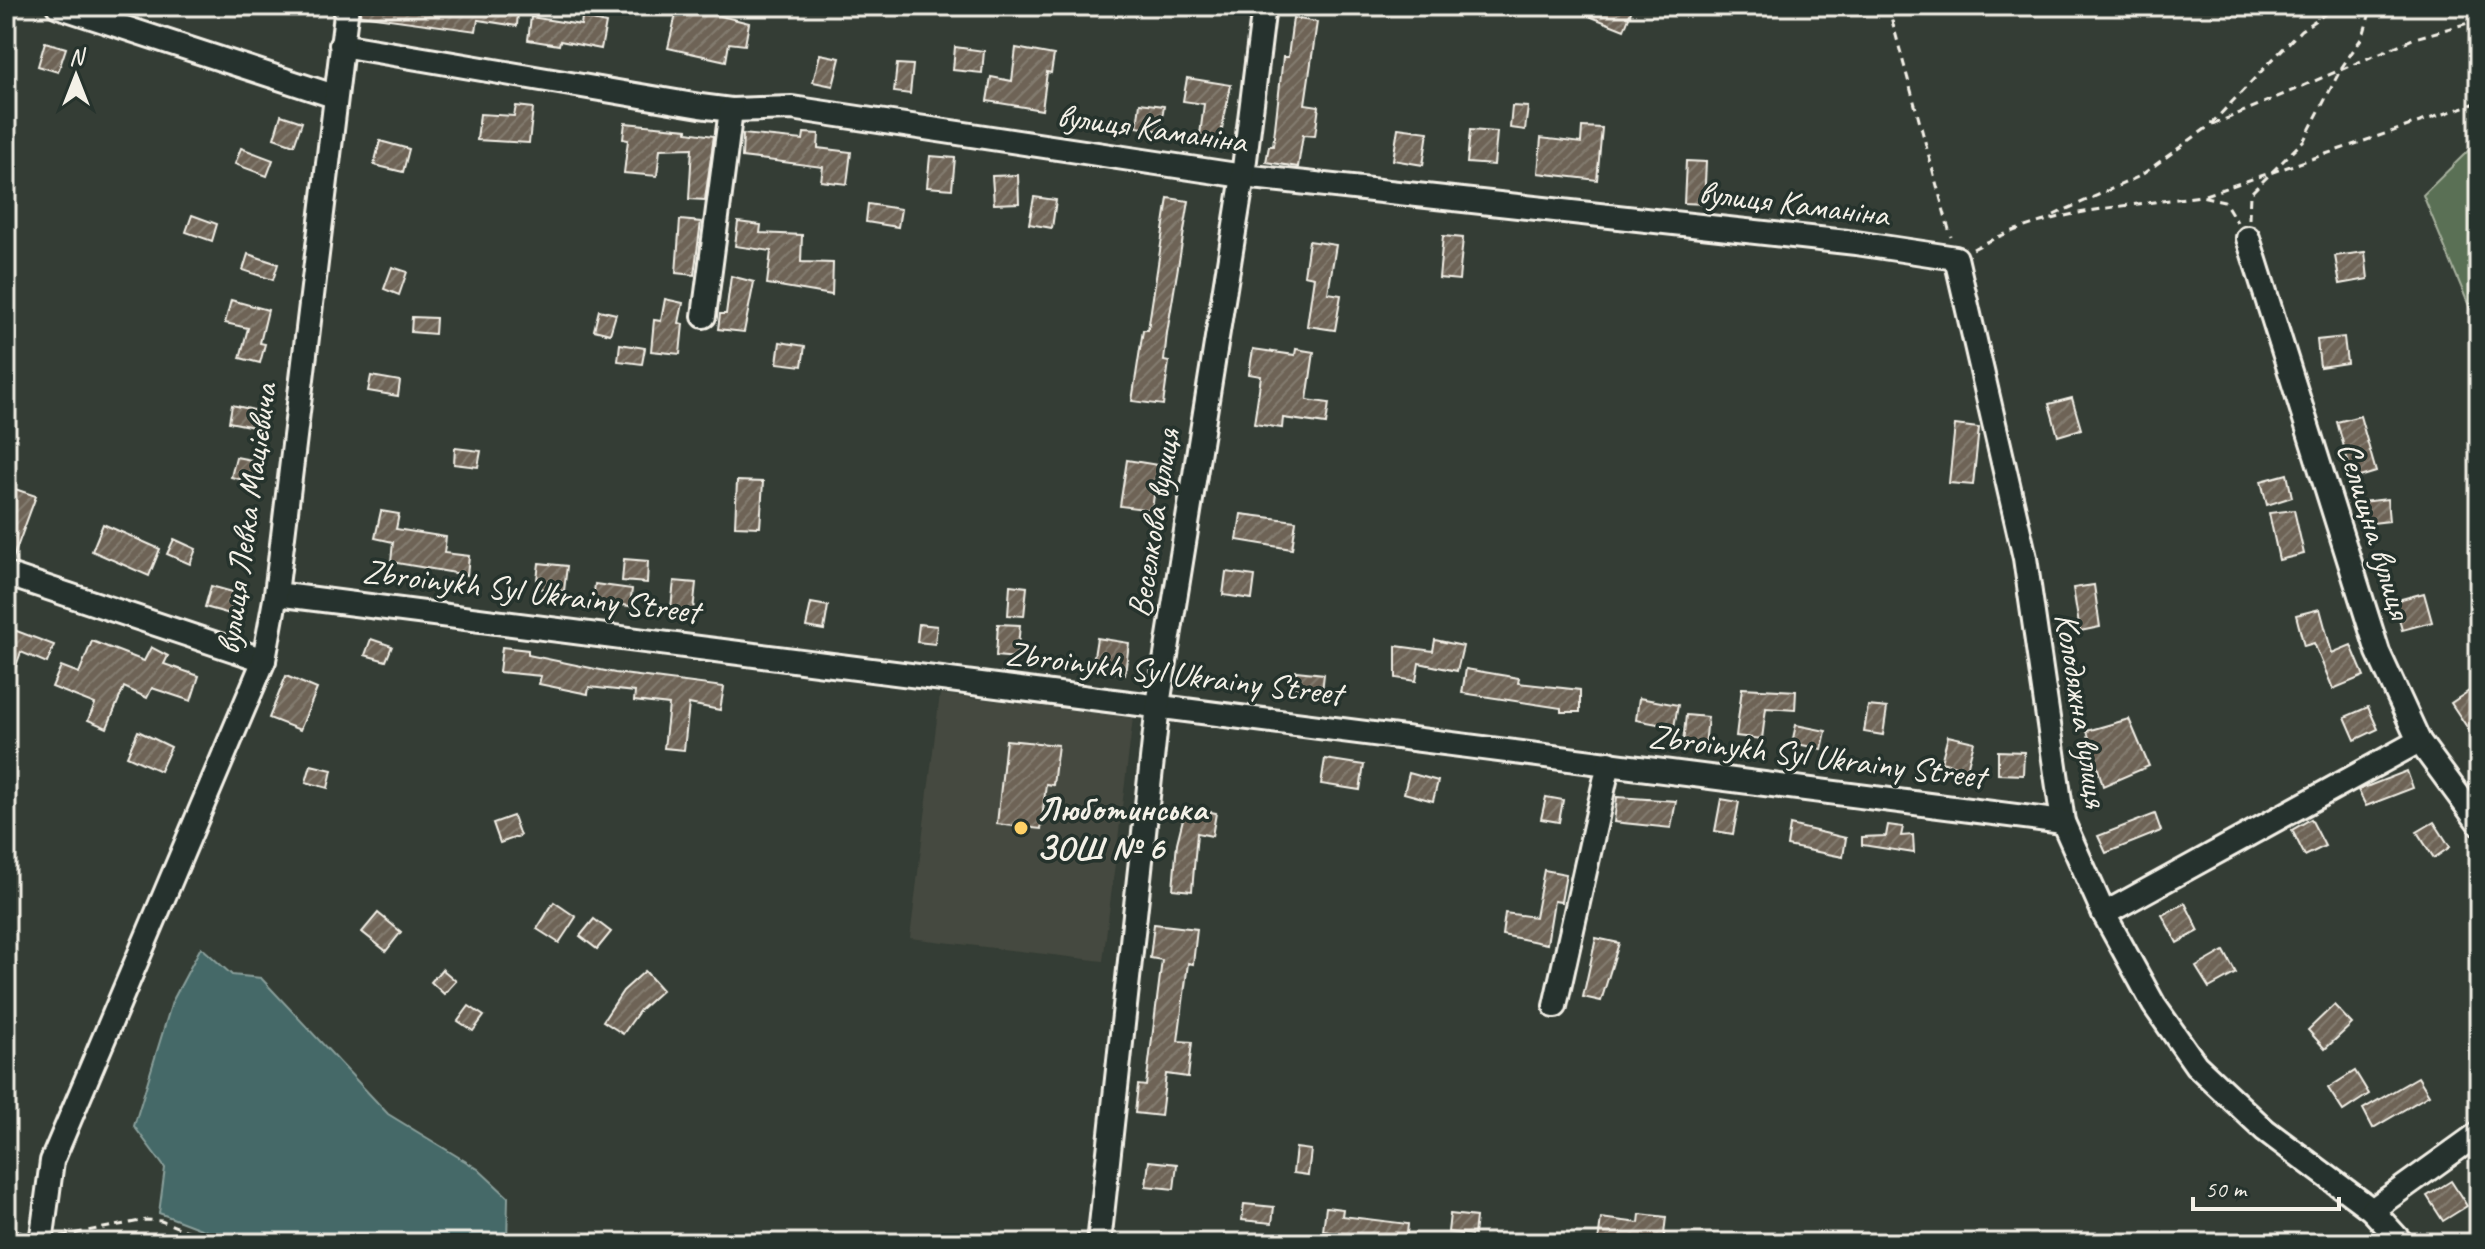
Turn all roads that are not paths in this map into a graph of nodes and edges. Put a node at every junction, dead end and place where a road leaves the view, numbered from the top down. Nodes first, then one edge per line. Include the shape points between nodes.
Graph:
1 (58, 6) edge
2 (347, 6) edge
3 (1264, 6) edge
4 (341, 45) junction
5 (334, 96) junction
6 (731, 110) junction
7 (1243, 176) junction
8 (2248, 238) road end
9 (1956, 258) joint
10 (704, 316) dead end
11 (6, 574) edge
12 (276, 594) junction
13 (264, 660) junction
14 (1158, 705) junction
15 (2419, 741) junction
16 (1609, 763) junction
17 (2063, 822) junction
18 (2479, 823) edge
19 (2104, 914) junction
20 (1555, 1006) dead end
21 (2479, 1133) edge
22 (2372, 1210) junction
23 (6, 1240) edge
24 (41, 1240) edge
25 (14, 1243) edge
26 (1099, 1243) edge
27 (2402, 1243) edge

1 - 5 street
2 - 4 street, вулиця Левка Мацієвича
3 - 7 street, Веселкова вулиця
4 - 5 street, вулиця Левка Мацієвича
4 - 6 street, вулиця Каманіна
5 - 12 street, вулиця Левка Мацієвича
6 - 7 street, вулиця Каманіна via 792,108
6 - 10 street
7 - 9 street, вулиця Каманіна
7 - 14 street, Веселкова вулиця
8 - 15 street, Селищна вулиця via 2378,652
9 - 17 street, Колодяжна вулиця via 2025,558
11 - 13 street
12 - 13 street, вулиця Левка Мацієвича
12 - 14 street, Zbroinykh Syl Ukrainy Street
13 - 24 street, вулиця Левка Мацієвича via 52,1161
14 - 16 street, Zbroinykh Syl Ukrainy Street
14 - 26 street, Веселкова вулиця
15 - 18 street, Селищна вулиця
15 - 19 street
16 - 17 street, Zbroinykh Syl Ukrainy Street
16 - 20 street
17 - 19 street, Колодяжна вулиця
19 - 22 street, Колодяжна вулиця via 2154,1005 2196,1065 2265,1130
21 - 22 street
22 - 27 street, Колодяжна вулиця
23 - 25 street

